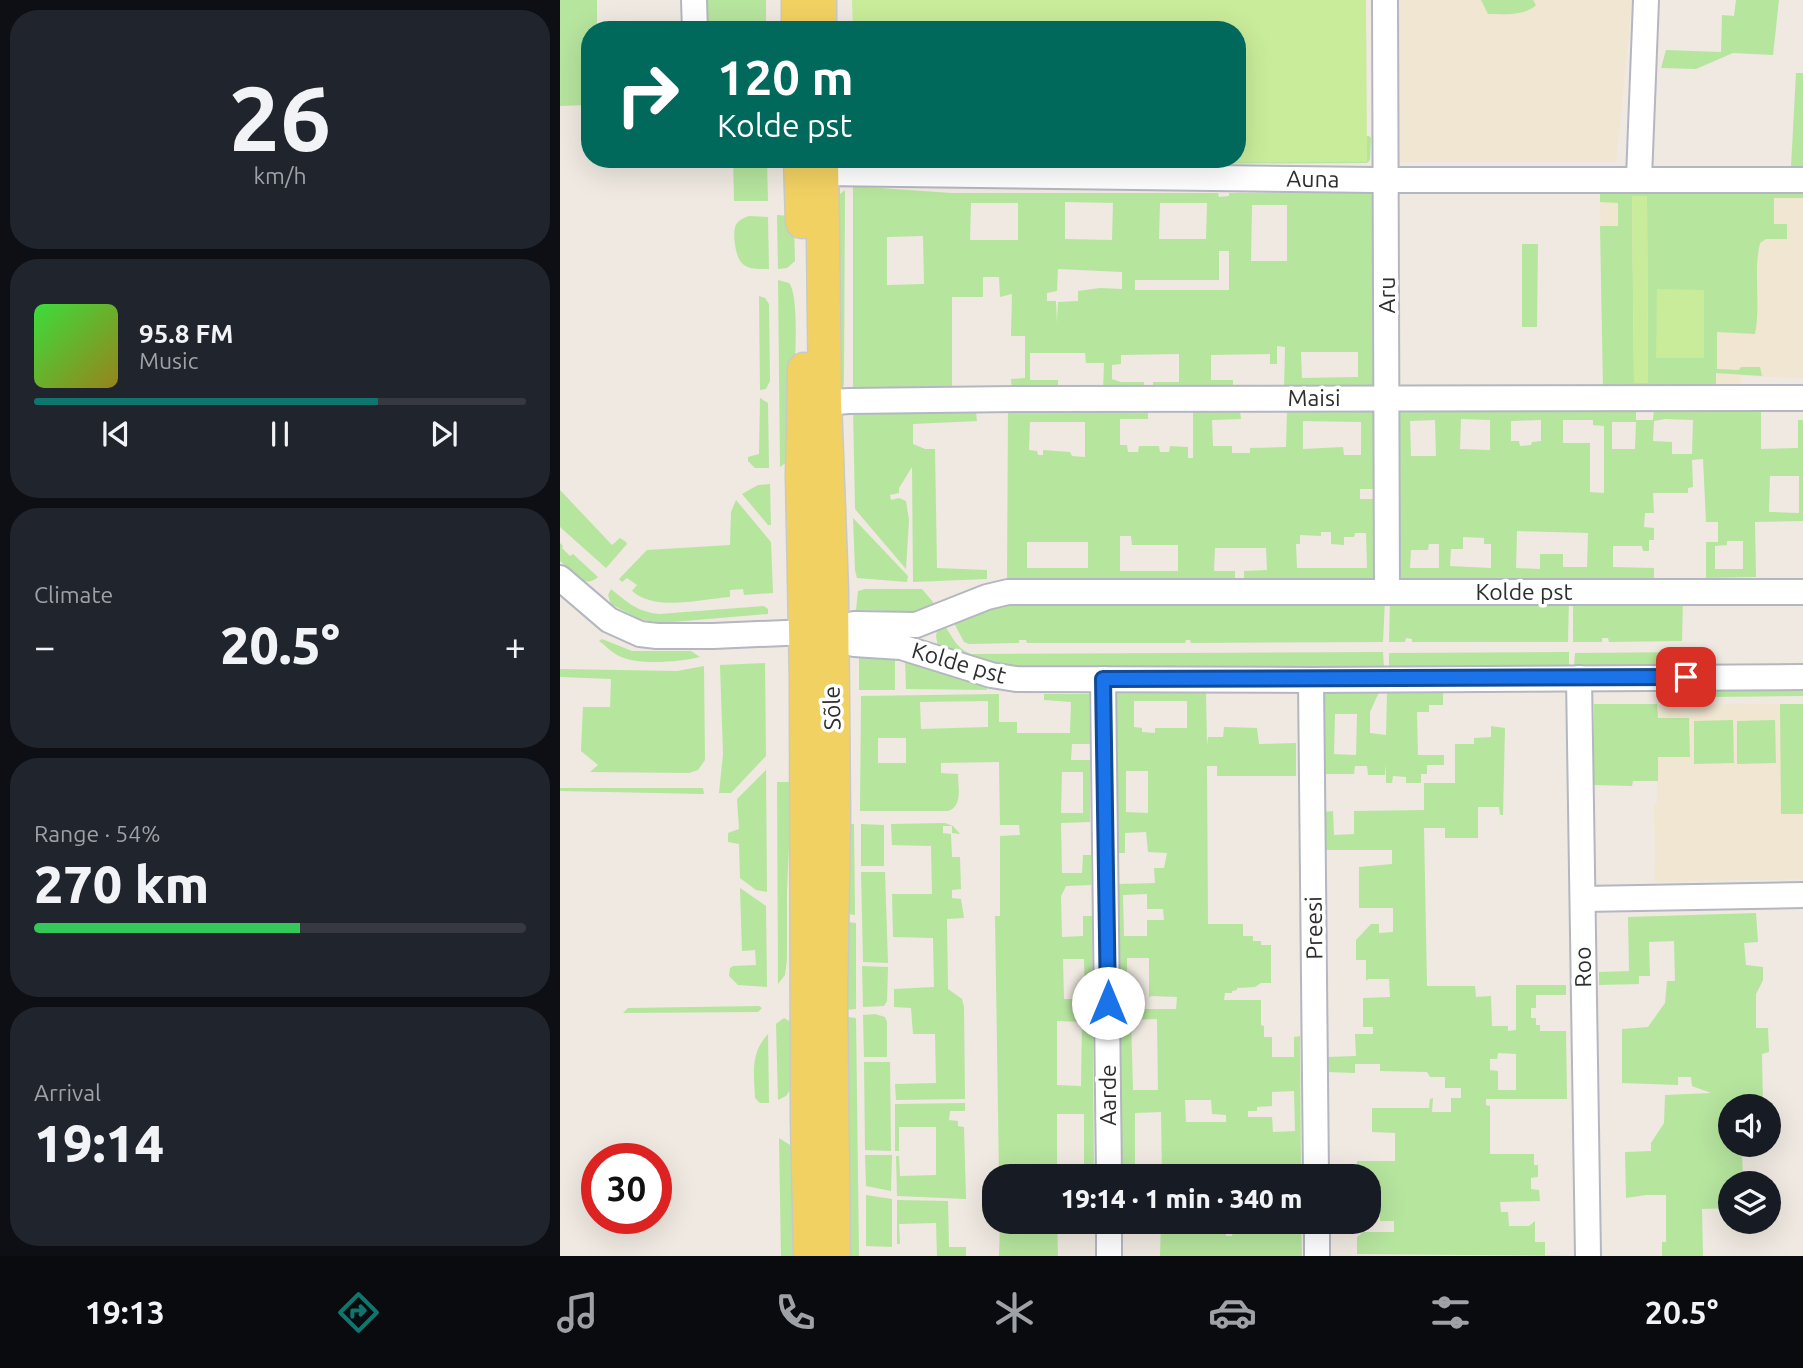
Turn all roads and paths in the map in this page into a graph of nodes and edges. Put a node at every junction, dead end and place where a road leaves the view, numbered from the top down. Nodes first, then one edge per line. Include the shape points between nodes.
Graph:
1 (694, 0) edge
2 (798, 0) edge
3 (820, 0) edge
4 (1385, 0) edge
5 (1646, 0) edge
6 (695, 21) edge
7 (798, 21) edge
8 (820, 21) edge
9 (811, 168) edge
10 (893, 168) edge
11 (1639, 178) junction
12 (1387, 180) junction
13 (1803, 180) edge
14 (1388, 398) junction
15 (1803, 398) edge
16 (815, 403) junction
17 (560, 578) edge
18 (1387, 591) junction
19 (1803, 592) edge
20 (946, 615) junction
21 (818, 632) junction
22 (942, 660) junction
23 (1803, 677) edge
24 (1580, 678) junction
25 (1103, 679) junction
26 (1311, 680) junction
27 (1803, 895) edge
28 (1583, 899) junction
29 (1109, 1164) edge
30 (1316, 1164) edge
31 (1109, 1234) edge
32 (1317, 1234) edge
33 (810, 1256) edge
34 (834, 1256) edge
35 (1110, 1256) edge
36 (1317, 1256) edge
37 (1588, 1256) edge

1 - 6 street
2 - 7 main road
3 - 8 main road
4 - 12 street, Aru
5 - 11 street
9 - 16 main road, Sõle
10 - 12 street, Auna
11 - 12 street, Auna
11 - 13 street, Auna
12 - 14 street, Aru
14 - 15 street, Maisi
14 - 16 street, Maisi
14 - 18 street, Aru
16 - 21 main road, Sõle via 802,477
17 - 21 street, Kolde pst via 609,621 640,634
18 - 19 street, Kolde pst
18 - 20 street, Kolde pst via 1008,592
20 - 21 street, Kolde pst via 916,625 854,624
20 - 22 street via 926,638
21 - 22 street, Kolde pst via 854,644 901,647
21 - 33 main road, Sõle via 807,1121
21 - 34 main road, Sõle via 834,816
22 - 25 street, Kolde pst via 1016,679
23 - 24 street, Kolde pst
24 - 26 street, Kolde pst
24 - 28 street, Roo
25 - 26 street, Kolde pst
25 - 29 street, Aarde
26 - 30 street, Preesi
27 - 28 street
28 - 37 street, Roo
31 - 35 street
32 - 36 street

